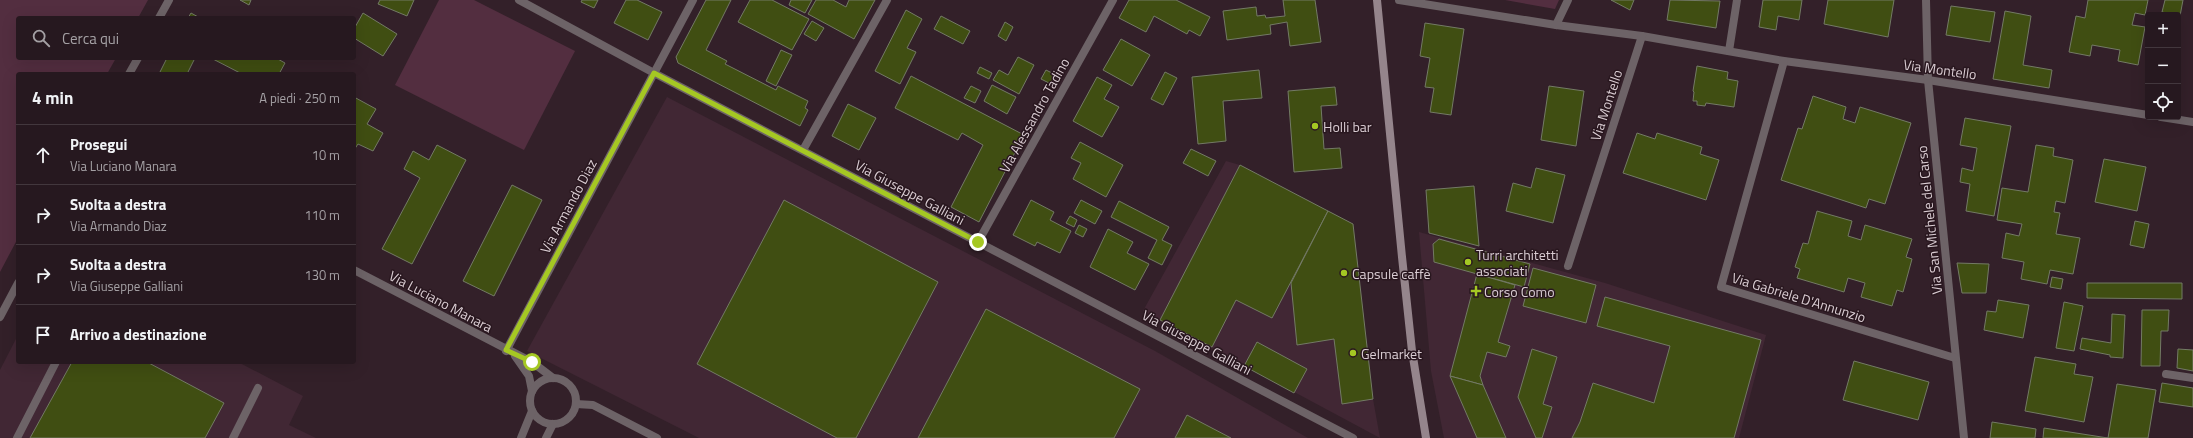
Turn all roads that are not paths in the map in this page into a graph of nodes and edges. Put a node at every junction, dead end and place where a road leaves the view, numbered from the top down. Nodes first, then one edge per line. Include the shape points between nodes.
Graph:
1 (169, 0) edge
2 (519, 0) edge
3 (693, 0) edge
4 (887, 0) edge
5 (1113, 0) edge
6 (1377, 0) edge
7 (1399, 0) edge
8 (1568, 0) edge
9 (1737, 0) edge
10 (1926, 0) edge
11 (160, 16) edge
12 (1556, 25) junction
13 (1642, 36) junction
14 (1729, 51) junction
15 (137, 60) edge
16 (1784, 61) junction
17 (130, 72) edge
18 (654, 73) junction
19 (1928, 80) junction
20 (2145, 115) edge
21 (2180, 120) edge
22 (2193, 122) edge
23 (804, 150) junction
24 (978, 242) junction
25 (1568, 266) dead end
26 (356, 271) edge
27 (16, 287) edge
28 (0, 317) edge
29 (506, 350) junction
30 (515, 355) junction
31 (1955, 358) junction
32 (55, 364) edge
33 (2166, 374) dead end
34 (553, 378) junction
35 (2193, 378) edge
36 (258, 388) dead end
37 (532, 391) junction
38 (576, 404) junction
39 (532, 411) junction
40 (553, 424) junction
41 (17, 438) edge
42 (232, 438) edge
43 (521, 438) edge
44 (546, 438) edge
45 (657, 438) edge
46 (1353, 438) edge
47 (1426, 438) edge
48 (1964, 438) edge

1 - 11 street
2 - 18 street, Via Giuseppe Galliani
3 - 18 street, Via Armando Diaz
4 - 23 street
5 - 24 street, Via Alessandro Tadino
6 - 47 main road via 1412,350
7 - 12 street
8 - 12 street
9 - 14 street
10 - 19 street, Via San Michele del Carso
12 - 13 street
13 - 14 street, Via Montello
13 - 25 street, Via Montello
14 - 16 street, Via Montello
15 - 17 street
16 - 19 street, Via Montello
16 - 31 street, Via Gabriele D'Annunzio via 1721,287
18 - 23 street, Via Giuseppe Galliani
18 - 29 street, Via Armando Diaz
19 - 20 street, Via Montello
19 - 31 street, Via San Michele del Carso
21 - 22 street
23 - 24 street, Via Giuseppe Galliani
24 - 46 street, Via Giuseppe Galliani
26 - 29 street, Via Luciano Manara
27 - 28 street
29 - 30 street, Via Luciano Manara
30 - 34 street, Via Luciano Manara via 532,362
30 - 37 street, Via Luciano Manara via 529,376
31 - 48 street, Via San Michele del Carso
32 - 41 street
33 - 35 street
34 - 37 street via 540,382
34 - 38 street via 571,386
36 - 42 street
37 - 39 street
38 - 40 street via 574,411 566,420
38 - 45 street via 593,405
39 - 40 street via 540,420
39 - 43 street
40 - 44 street

